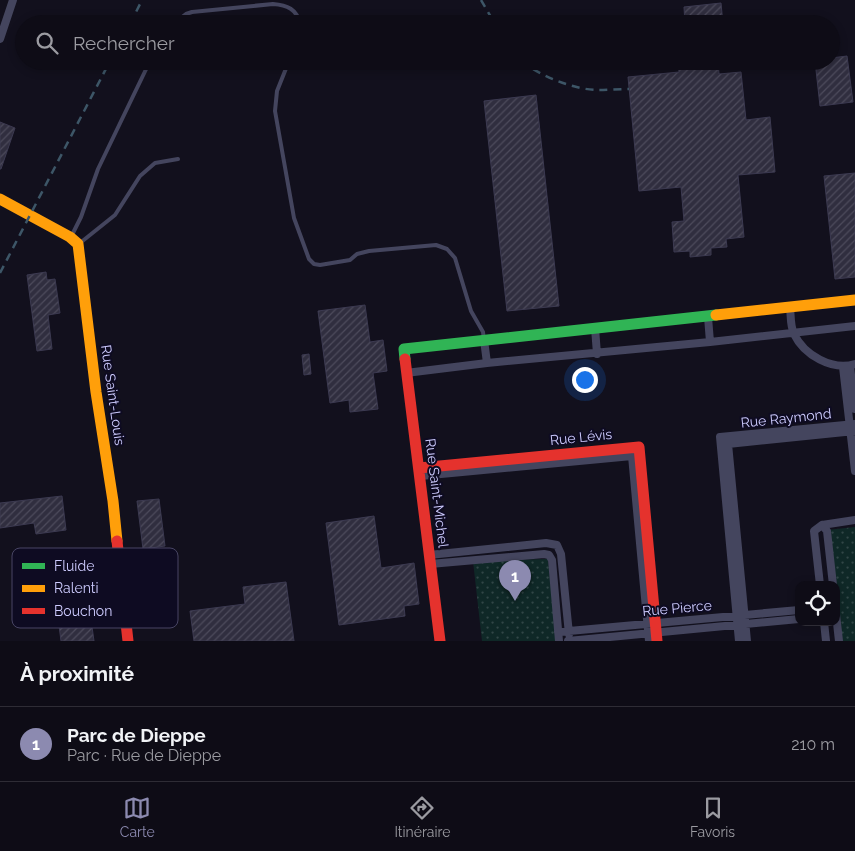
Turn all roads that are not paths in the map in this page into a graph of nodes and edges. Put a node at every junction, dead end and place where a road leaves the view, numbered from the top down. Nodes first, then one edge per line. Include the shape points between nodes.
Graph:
1 (13, 0) edge
2 (185, 15) edge
3 (297, 15) edge
4 (0, 39) edge
5 (146, 70) edge
6 (285, 70) edge
7 (178, 159) dead end
8 (0, 199) edge
9 (74, 241) junction
10 (855, 300) edge
11 (790, 307) junction
12 (708, 317) junction
13 (855, 326) edge
14 (595, 328) junction
15 (793, 332) junction
16 (484, 340) junction
17 (710, 342) junction
18 (598, 354) junction
19 (487, 363) junction
20 (849, 366) edge
21 (406, 373) junction
22 (855, 409) edge
23 (852, 428) edge
24 (720, 438) junction
25 (728, 444) junction
26 (855, 471) edge
27 (419, 472) junction
28 (855, 520) edge
29 (822, 525) junction
30 (737, 530) junction
31 (728, 531) junction
32 (557, 545) junction
33 (118, 548) edge
34 (549, 555) junction
35 (430, 560) junction
36 (820, 581) edge
37 (833, 581) edge
38 (795, 610) edge
39 (741, 615) junction
40 (795, 619) edge
41 (742, 624) junction
42 (824, 626) edge
43 (837, 626) edge
44 (127, 628) edge
45 (569, 631) junction
46 (558, 632) junction
47 (652, 632) edge
48 (128, 641) edge
49 (440, 641) edge
50 (559, 641) edge
51 (570, 641) edge
52 (739, 641) edge
53 (747, 641) edge
54 (826, 641) edge
55 (839, 641) edge

1 - 4 street
2 - 3 lane via 273,4 285,5
5 - 9 lane via 98,169
6 - 16 lane via 277,90 276,111 294,218 309,259 320,265 350,260 369,251 436,245 447,249 455,258 471,312
7 - 9 lane via 155,163 140,176 115,215
8 - 9 street
9 - 33 street, Rue Saint-Louis
10 - 11 street
11 - 12 street
11 - 15 street
12 - 14 street
12 - 17 street
13 - 15 street
14 - 16 street
14 - 18 street
15 - 17 street
15 - 20 street via 801,346 828,364
16 - 19 street
16 - 21 street, Rue Saint-Michel via 404,349
17 - 18 street
18 - 19 street
19 - 21 street
20 - 22 street
20 - 23 street
21 - 27 street, Rue Saint-Michel
23 - 24 street, Rue Raymond
23 - 25 street, Rue Raymond
23 - 26 street
24 - 25 street, Rue Raymond
24 - 31 street, Rue Raymond
25 - 30 street, Rue Raymond
27 - 35 street, Rue Saint-Michel
27 - 47 street, Rue Lévis via 636,451
28 - 29 street
29 - 36 street via 814,531
29 - 37 street via 827,531
30 - 31 street
30 - 39 street, Rue Raymond
31 - 39 street, Rue Raymond
32 - 34 street
32 - 35 street via 546,543
32 - 45 street via 561,554
34 - 35 street
34 - 46 street
35 - 49 street, Rue Saint-Michel
38 - 39 street, Rue Pierce
39 - 41 street, Rue Raymond
39 - 47 street, Rue Pierce
40 - 41 street, Rue Pierce
41 - 47 street, Rue Pierce
41 - 52 street, Rue Raymond
41 - 53 street, Rue Raymond
42 - 54 street
43 - 55 street
44 - 48 street, Rue Saint-Louis
45 - 46 street, Rue Pierce
45 - 47 street, Rue Pierce
45 - 51 street
46 - 50 street
47 - 51 street, Rue Pierce

